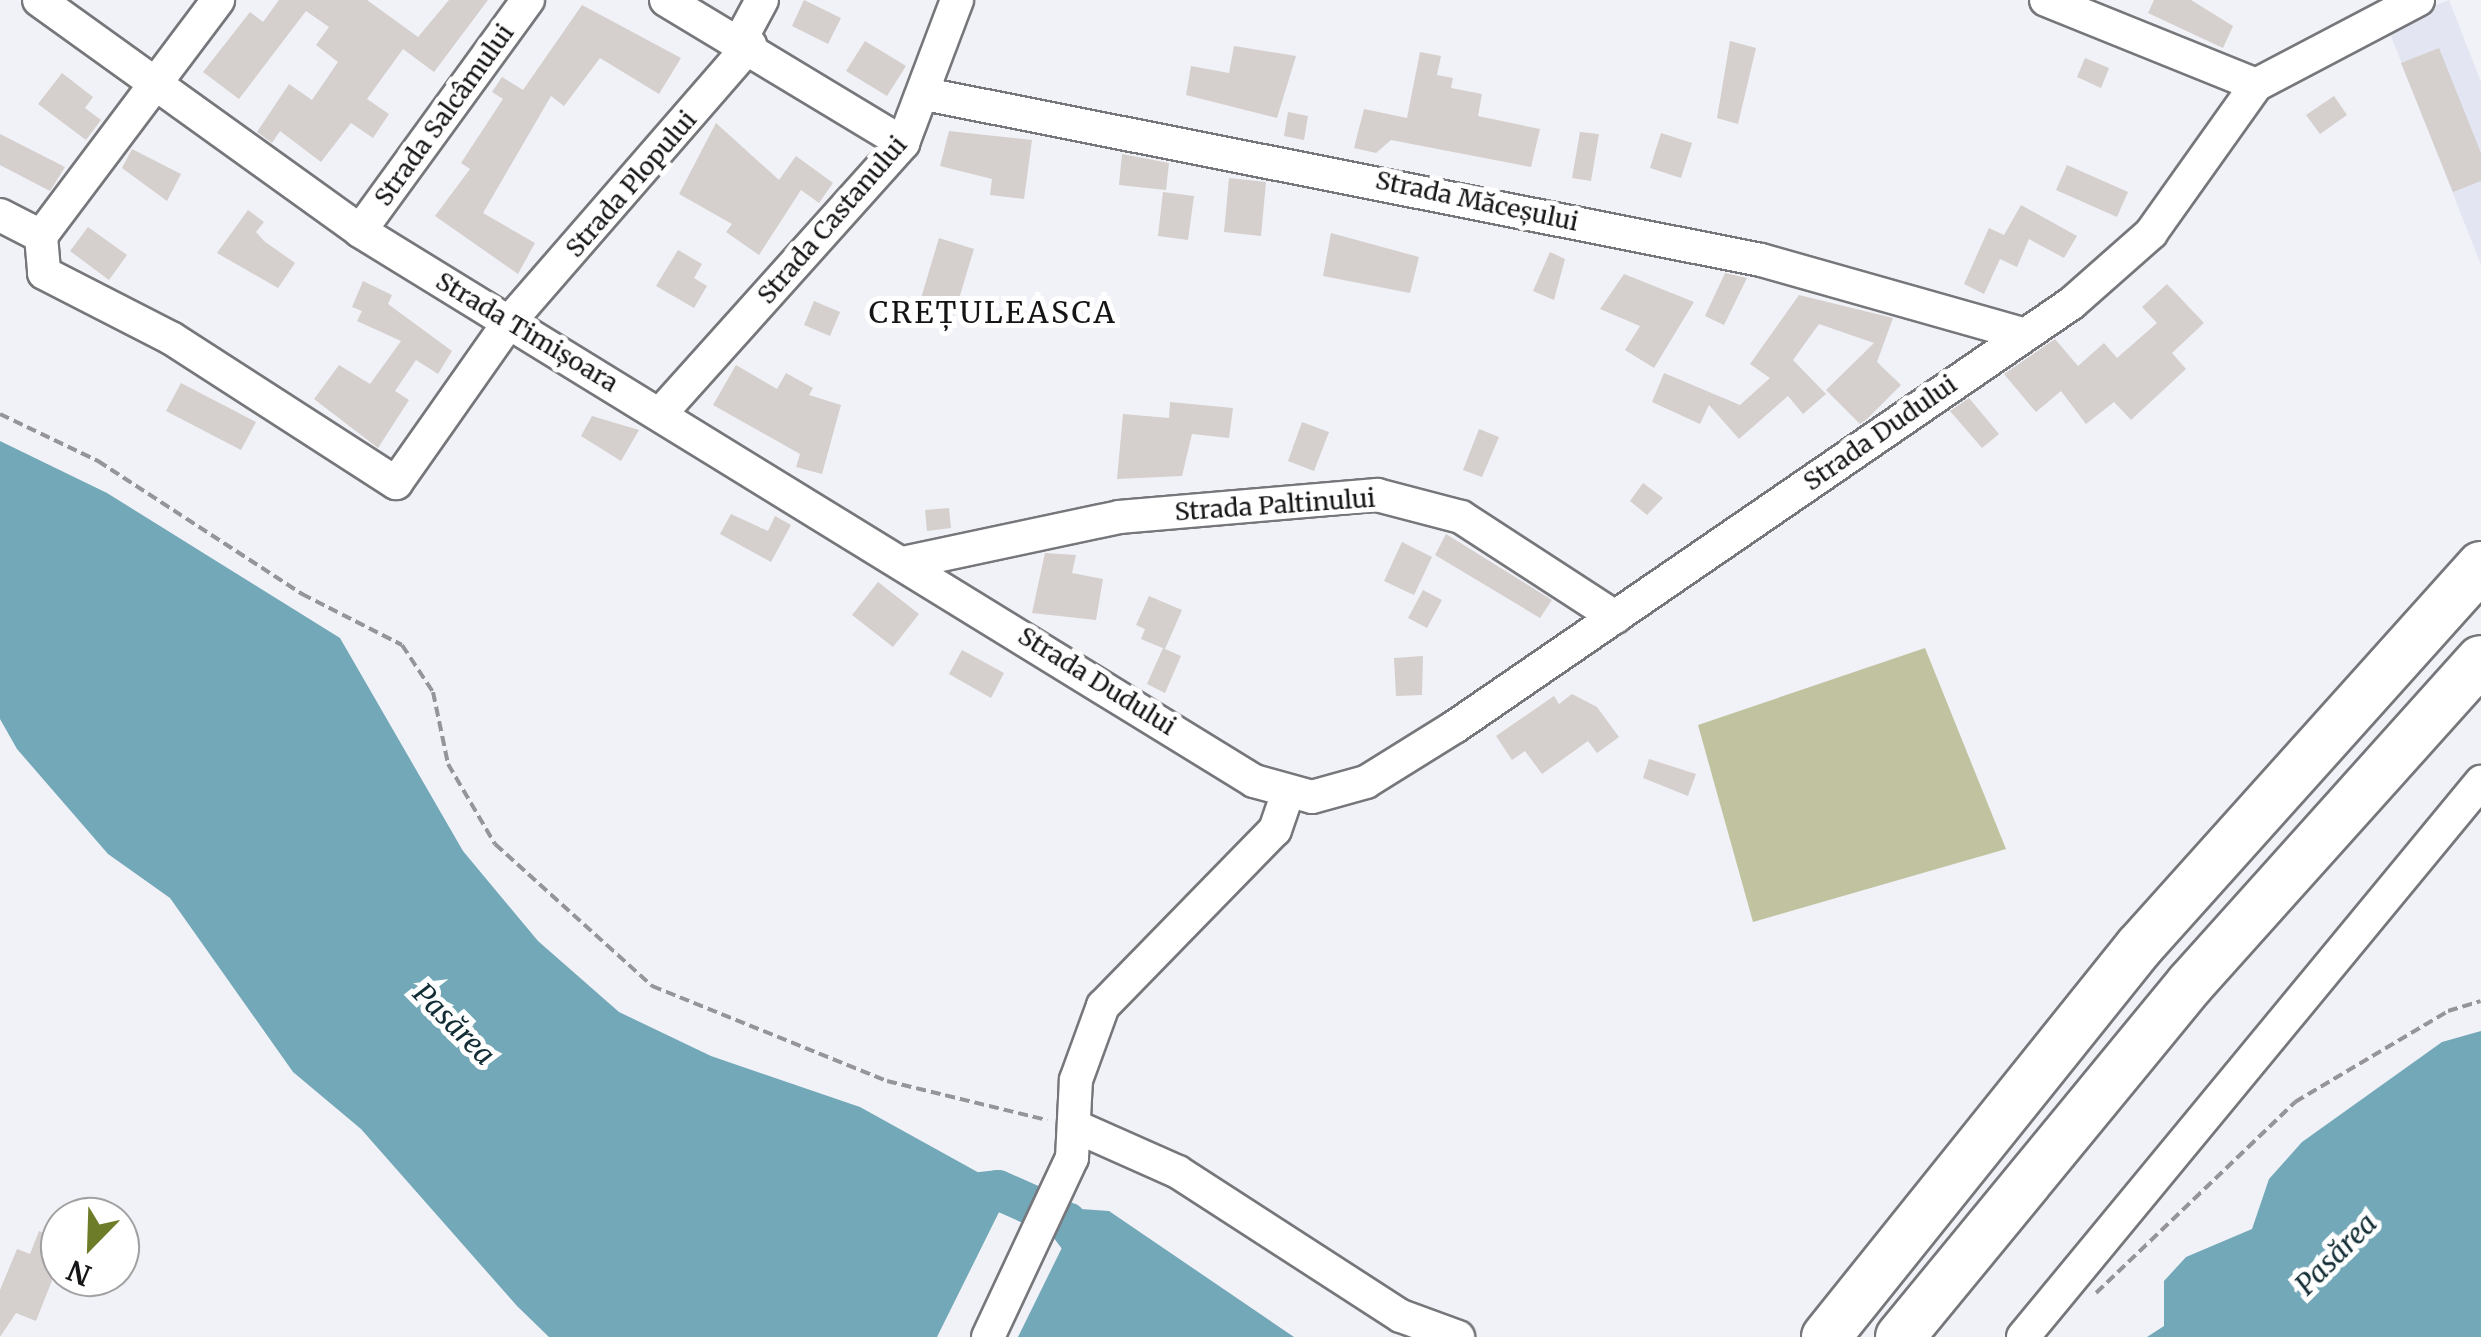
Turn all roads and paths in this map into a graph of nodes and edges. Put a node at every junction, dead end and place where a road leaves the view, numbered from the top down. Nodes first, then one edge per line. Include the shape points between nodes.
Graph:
1 (39, 0) edge
2 (218, 0) edge
3 (528, 0) edge
4 (666, 0) edge
5 (762, 0) edge
6 (957, 0) edge
7 (2046, 0) edge
8 (2418, 0) edge
9 (745, 42) junction
10 (2256, 85) junction
11 (156, 88) junction
12 (924, 94) junction
13 (902, 143) junction
14 (0, 215) edge
15 (360, 230) junction
16 (41, 236) junction
17 (510, 321) junction
18 (2022, 334) junction
19 (660, 413) junction
20 (0, 414) edge
21 (908, 562) junction
22 (2481, 566) edge
23 (1615, 617) junction
24 (2481, 660) edge
25 (2481, 782) edge
26 (1287, 796) junction
27 (2481, 1001) edge
28 (1078, 1116) junction
29 (2090, 1299) dead end
30 (988, 1337) edge
31 (1458, 1337) edge
32 (1826, 1337) edge
33 (1900, 1337) edge
34 (2023, 1337) edge

1 - 11 street, Strada Timișoara
2 - 11 street
3 - 15 street, Strada Salcâmului
4 - 9 street
5 - 9 street, Strada Plopului
6 - 12 street, Strada Castanului
7 - 10 street
8 - 10 street, Strada Dudului
9 - 13 street
9 - 17 street, Strada Plopului
10 - 18 street, Strada Dudului via 2150,233
11 - 15 street, Strada Timișoara
11 - 16 street
12 - 13 street, Strada Castanului
12 - 18 street, Strada Măceșului via 1760,260
13 - 19 street, Strada Castanului
14 - 16 street
15 - 17 street, Strada Timișoara
16 - 17 street, Strada Plopului via 44,273 171,338 387,482 406,472
17 - 19 street, Strada Timișoara
18 - 23 street, Strada Dudului
19 - 21 street, Strada Timișoara
20 - 28 path via 98,461 302,594 402,644 434,692 448,764 495,844 652,986 887,1080
21 - 23 street, Strada Paltinului via 1120,517 1377,496 1461,517
21 - 26 street, Strada Dudului
22 - 32 highway via 2139,947
23 - 26 street, Strada Dudului via 1366,782
24 - 33 highway via 2190,984
25 - 34 street
26 - 28 street via 1275,830 1103,1006
27 - 29 path via 2448,1011 2295,1102
28 - 30 street via 1067,1171
28 - 31 street via 1178,1172 1400,1316

